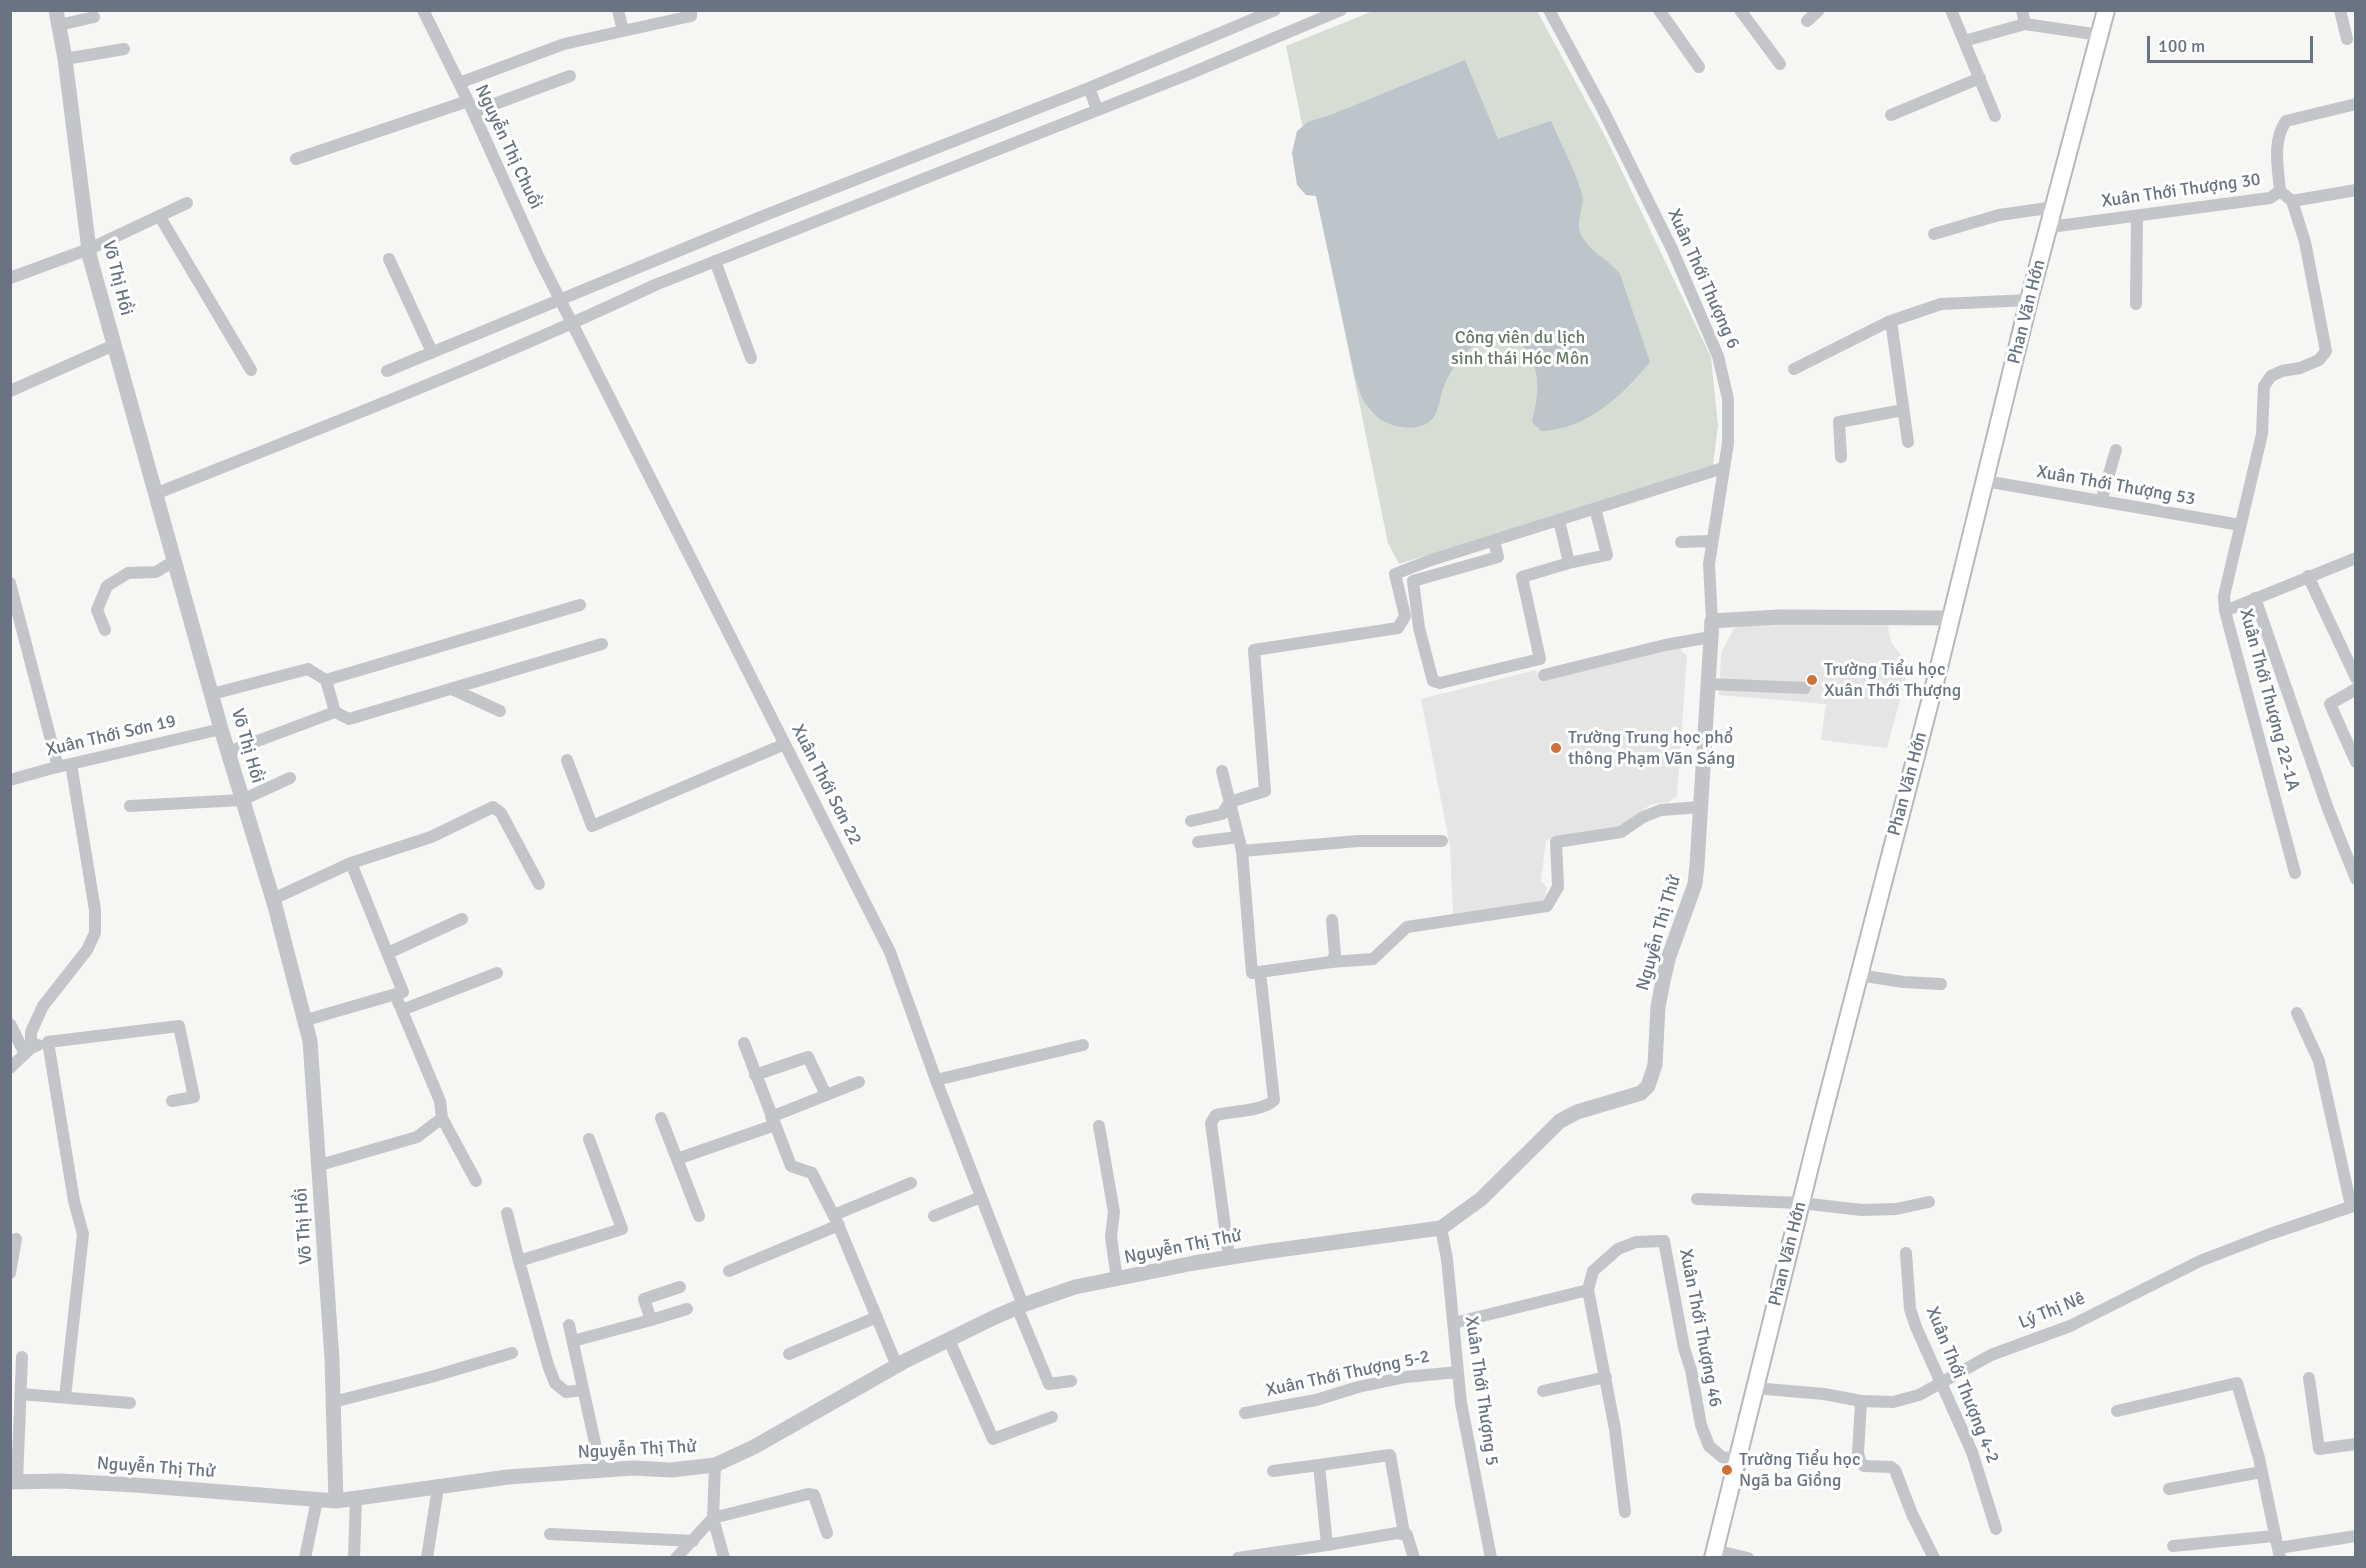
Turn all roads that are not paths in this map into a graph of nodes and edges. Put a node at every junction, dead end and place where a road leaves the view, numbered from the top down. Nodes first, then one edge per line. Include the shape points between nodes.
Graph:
1 (423, 10) edge
2 (618, 10) edge
3 (691, 10) edge
4 (1275, 10) edge
5 (1341, 10) edge
6 (1549, 10) edge
7 (1659, 10) edge
8 (1740, 10) edge
9 (1819, 10) edge
10 (1951, 10) edge
11 (2022, 10) edge
12 (2106, 10) edge
13 (2340, 10) edge
14 (94, 17) dead end
15 (58, 18) edge
16 (1807, 21) dead end
17 (2025, 24) junction
18 (623, 31) junction
19 (2100, 35) junction
20 (2347, 39) dead end
21 (1964, 41) junction
22 (124, 49) dead end
23 (65, 59) junction
24 (1780, 63) dead end
25 (1699, 67) dead end
26 (570, 76) dead end
27 (1980, 78) junction
28 (459, 83) junction
29 (1089, 88) junction
30 (2355, 104) edge
31 (471, 107) junction
32 (1096, 109) junction
33 (1891, 115) dead end
34 (1995, 116) dead end
35 (296, 159) dead end
36 (2355, 190) edge
37 (2280, 191) junction
38 (2292, 201) junction
39 (187, 203) dead end
40 (2055, 207) junction
41 (2137, 216) junction
42 (160, 217) junction
43 (2050, 227) junction
44 (1934, 234) dead end
45 (89, 249) junction
46 (389, 259) dead end
47 (715, 261) junction
48 (10, 278) edge
49 (560, 299) junction
50 (2029, 300) junction
51 (2136, 304) dead end
52 (1891, 321) junction
53 (573, 324) junction
54 (114, 345) junction
55 (432, 352) junction
56 (751, 358) dead end
57 (1794, 369) dead end
58 (251, 370) dead end
59 (387, 371) dead end
60 (10, 391) edge
61 (1903, 410) junction
62 (1908, 442) dead end
63 (2116, 450) dead end
64 (1841, 457) dead end
65 (1723, 468) junction
66 (1985, 482) junction
67 (155, 494) junction
68 (2101, 501) junction
69 (1595, 508) junction
70 (1559, 520) junction
71 (2240, 525) junction
72 (1494, 541) junction
73 (1712, 541) junction
74 (1681, 542) dead end
75 (2355, 558) edge
76 (174, 561) junction
77 (1569, 563) junction
78 (2308, 576) junction
79 (10, 583) edge
80 (2255, 598) junction
81 (580, 605) dead end
82 (2226, 610) junction
83 (1950, 618) junction
84 (1712, 621) junction
85 (105, 630) dead end
86 (1710, 637) junction
87 (602, 644) dead end
88 (1544, 675) dead end
89 (2355, 678) edge
90 (327, 680) junction
91 (1708, 684) junction
92 (1805, 688) dead end
93 (452, 689) junction
94 (2355, 689) edge
95 (212, 694) junction
96 (500, 711) dead end
97 (335, 712) junction
98 (221, 729) junction
99 (785, 744) junction
100 (228, 752) junction
101 (567, 760) dead end
102 (2355, 762) edge
103 (71, 764) junction
104 (58, 767) junction
105 (1222, 771) dead end
106 (290, 778) dead end
107 (10, 780) edge
108 (242, 800) junction
109 (1230, 802) junction
110 (130, 806) dead end
111 (1701, 807) junction
112 (1191, 821) dead end
113 (1238, 837) junction
114 (1442, 841) dead end
115 (1198, 842) dead end
116 (1242, 851) junction
117 (351, 863) junction
118 (2295, 873) dead end
119 (2355, 879) edge
120 (538, 884) dead end
121 (273, 899) junction
122 (462, 919) dead end
123 (1332, 920) dead end
124 (388, 953) junction
125 (1330, 962) junction
126 (1260, 972) junction
127 (496, 973) dead end
128 (1859, 975) junction
129 (1941, 984) dead end
130 (395, 994) junction
131 (402, 1010) junction
132 (2297, 1012) dead end
133 (306, 1020) junction
134 (10, 1024) edge
135 (48, 1042) junction
136 (744, 1043) dead end
137 (1083, 1045) dead end
138 (28, 1051) junction
139 (10, 1068) edge
140 (755, 1075) junction
141 (936, 1080) junction
142 (859, 1082) dead end
143 (826, 1095) junction
144 (172, 1101) dead end
145 (442, 1118) junction
146 (661, 1118) dead end
147 (773, 1121) junction
148 (1100, 1126) dead end
149 (589, 1139) dead end
150 (677, 1159) junction
151 (320, 1165) junction
152 (476, 1181) dead end
153 (911, 1183) dead end
154 (981, 1197) junction
155 (1697, 1199) dead end
156 (1929, 1202) dead end
157 (1801, 1203) junction
158 (2353, 1206) edge
159 (507, 1213) dead end
160 (699, 1216) dead end
161 (934, 1216) dead end
162 (836, 1220) junction
163 (1441, 1228) junction
164 (16, 1239) dead end
165 (1906, 1253) dead end
166 (1229, 1257) junction
167 (519, 1261) junction
168 (729, 1271) dead end
169 (10, 1273) edge
170 (1117, 1280) junction
171 (680, 1287) dead end
172 (1588, 1290) junction
173 (1020, 1306) junction
174 (687, 1309) dead end
175 (877, 1317) junction
176 (651, 1320) junction
177 (1454, 1323) junction
178 (569, 1325) dead end
179 (949, 1340) junction
180 (573, 1341) junction
181 (512, 1353) dead end
182 (789, 1354) dead end
183 (22, 1357) dead end
184 (897, 1366) junction
185 (1458, 1372) junction
186 (1606, 1377) junction
187 (2308, 1378) dead end
188 (1071, 1381) dead end
189 (1941, 1384) junction
190 (1754, 1388) junction
191 (584, 1390) junction
192 (1543, 1391) dead end
193 (21, 1394) junction
194 (65, 1397) junction
195 (1861, 1401) junction
196 (333, 1402) junction
197 (130, 1403) dead end
198 (2117, 1411) dead end
199 (1245, 1413) dead end
200 (1052, 1417) dead end
201 (2355, 1444) edge
202 (1737, 1460) junction
203 (715, 1465) junction
204 (1319, 1465) junction
205 (601, 1470) junction
206 (1273, 1471) dead end
207 (2262, 1472) junction
208 (14, 1482) edge
209 (438, 1487) junction
210 (2169, 1489) dead end
211 (356, 1498) junction
212 (317, 1500) junction
213 (336, 1501) junction
214 (1625, 1512) dead end
215 (713, 1518) junction
216 (1996, 1529) dead end
217 (827, 1533) dead end
218 (1404, 1533) junction
219 (550, 1534) dead end
220 (2355, 1536) edge
221 (693, 1541) junction
222 (1327, 1545) junction
223 (2173, 1546) dead end
224 (2277, 1547) edge
225 (1713, 1554) edge
226 (1254, 1556) edge
227 (305, 1557) edge
228 (354, 1557) edge
229 (427, 1557) edge
230 (676, 1557) edge
231 (724, 1557) edge
232 (1238, 1557) edge
233 (1414, 1557) edge
234 (1491, 1557) edge
235 (1748, 1557) edge
236 (1934, 1557) edge

1 - 28 street, Nguyễn Thị Chuồi
2 - 18 street
3 - 18 street via 692,16
4 - 29 street
5 - 32 street
6 - 65 street, Xuân Thới Thượng 6 via 1672,249 1718,356 1728,399 1728,443
7 - 25 street
8 - 24 street
9 - 16 street
10 - 21 street
11 - 17 street
12 - 19 main road, Phan Văn Hớn
13 - 20 street
14 - 15 street
15 - 23 street, Võ Thị Hồi
17 - 19 street
17 - 21 street
18 - 28 street via 564,44
19 - 40 main road, Phan Văn Hớn
21 - 27 street
22 - 23 street
23 - 45 street, Võ Thị Hồi
26 - 31 street
27 - 33 street
27 - 34 street
28 - 31 street, Nguyễn Thị Chuồi
29 - 32 street
29 - 49 street
30 - 37 street, Xuân Thới Thượng 30 via 2286,121 2277,144
31 - 35 street
31 - 49 street, Nguyễn Thị Chuồi
32 - 47 street
36 - 38 street
37 - 38 street
37 - 41 street, Xuân Thới Thượng 30 via 2256,201
38 - 71 street, Xuân Thới Thượng 22-1A via 2305,242 2326,351 2319,360 2271,376 2264,386 2262,434
39 - 42 street
40 - 43 main road, Phan Văn Hớn
40 - 44 street via 1999,215
41 - 43 street, Xuân Thới Thượng 30
41 - 51 street
42 - 45 street
42 - 58 street
43 - 50 main road, Phan Văn Hớn
45 - 48 street
45 - 54 street, Võ Thị Hồi
46 - 55 street
47 - 53 street
47 - 56 street
49 - 53 street, Xuân Thới Sơn 22
49 - 55 street
50 - 52 street via 1941,304
50 - 66 main road, Phan Văn Hớn
52 - 57 street
52 - 61 street
53 - 67 street
53 - 99 street, Xuân Thới Sơn 22
54 - 60 street
54 - 67 street, Võ Thị Hồi
55 - 59 street
61 - 62 street
61 - 64 street via 1839,422
63 - 68 street
65 - 69 street
65 - 73 street, Xuân Thới Thượng 6
66 - 68 street, Xuân Thới Thượng 53
66 - 83 main road, Phan Văn Hớn
67 - 76 street, Võ Thị Hồi
68 - 71 street, Xuân Thới Thượng 53
69 - 70 street
69 - 77 street via 1607,555
70 - 72 street
70 - 77 street
71 - 82 street, Xuân Thới Thượng 22-1A via 2224,596
72 - 77 street via 1498,557 1413,581 1419,628 1433,681 1440,684 1540,658 1522,577
72 - 109 street via 1395,574 1406,616 1398,628 1254,650 1265,791
73 - 74 street
73 - 84 street, Xuân Thới Thượng 6
75 - 78 street
76 - 85 street via 156,572 128,573 107,586 97,610
76 - 95 street, Võ Thị Hồi
78 - 80 street
78 - 89 street
79 - 104 street
80 - 82 street
80 - 119 street
81 - 90 street
82 - 118 street, Xuân Thới Thượng 22-1A
83 - 84 street via 1778,617
83 - 128 main road, Phan Văn Hớn
84 - 86 street, Nguyễn Thị Thử
86 - 88 street
86 - 91 street, Nguyễn Thị Thử
87 - 93 street
90 - 95 street via 308,669
90 - 97 street
91 - 92 street
91 - 111 street, Nguyễn Thị Thử
93 - 96 street
93 - 97 street via 349,719
94 - 102 street via 2330,704
95 - 98 street, Võ Thị Hồi
97 - 100 street
98 - 100 street, Võ Thị Hồi
98 - 103 street, Xuân Thới Sơn 19
99 - 101 street via 592,826
99 - 141 street, Xuân Thới Sơn 22 via 890,952
100 - 108 street, Võ Thị Hồi
103 - 104 street, Xuân Thới Sơn 19
103 - 138 street via 95,910 95,933 87,950 43,1006 31,1032
104 - 107 street, Xuân Thới Sơn 19
105 - 109 street
106 - 108 street
108 - 110 street
108 - 121 street, Võ Thị Hồi
109 - 112 street via 1222,814
109 - 113 street
111 - 125 street via 1661,810 1621,832 1556,842 1558,886 1547,906 1407,927 1373,959
111 - 163 street, Nguyễn Thị Thử via 1695,884 1663,981 1655,1065 1648,1086 1641,1093 1586,1108 1560,1121 1481,1199
113 - 115 street
113 - 116 street
114 - 116 street via 1358,841
116 - 126 street via 1252,973
117 - 120 street via 431,837 493,807 501,813
117 - 121 street
117 - 124 street
121 - 133 street, Võ Thị Hồi
122 - 124 street
123 - 125 street via 1335,955
124 - 130 street via 403,992
125 - 126 street
126 - 166 street via 1274,1100 1261,1107 1216,1115 1211,1123
127 - 131 street
128 - 129 street
128 - 157 main road, Phan Văn Hớn
130 - 131 street
130 - 133 street
131 - 145 street via 440,1101
132 - 158 street via 2319,1060
133 - 151 street, Võ Thị Hồi
134 - 138 street
135 - 138 street
135 - 144 street via 179,1026 194,1096
135 - 194 street via 83,1234
136 - 140 street
137 - 141 street
138 - 139 street
140 - 143 street via 808,1058
140 - 147 street
141 - 154 street, Xuân Thới Sơn 22
142 - 143 street
143 - 147 street
145 - 151 street via 417,1137
145 - 152 street
146 - 150 street
147 - 150 street
147 - 162 street via 791,1166 812,1173
148 - 170 street via 1114,1212 1111,1237
149 - 167 street via 622,1229
150 - 160 street
151 - 196 street, Võ Thị Hồi
153 - 162 street
154 - 161 street
154 - 173 street, Xuân Thới Sơn 22
155 - 157 street
156 - 157 street via 1896,1209
157 - 190 main road, Phan Văn Hớn
158 - 189 street, Lý Thị Nê via 2200,1262 2070,1326 1991,1355
159 - 167 street
162 - 168 street
162 - 175 street
163 - 166 street, Nguyễn Thị Thử
163 - 177 street, Xuân Thới Thượng 5
164 - 169 street
165 - 189 street, Xuân Thới Thượng 4-2 via 1910,1309
166 - 170 street, Nguyễn Thị Thử
167 - 191 street via 553,1379 563,1390
170 - 173 street, Nguyễn Thị Thử via 1075,1287
171 - 176 street via 644,1299
172 - 177 street
172 - 186 street
172 - 202 street, Xuân Thới Thượng 46 via 1593,1271 1618,1249 1636,1242 1664,1241 1701,1425 1710,1446 1722,1457
173 - 179 street, Nguyễn Thị Thử
173 - 188 street, Xuân Thới Sơn 22 via 1049,1384
174 - 176 street
175 - 182 street
175 - 184 street
176 - 180 street
177 - 185 street, Xuân Thới Thượng 5
178 - 180 street
179 - 184 street, Nguyễn Thị Thử
179 - 200 street via 993,1439
180 - 191 street
181 - 196 street
183 - 193 street
184 - 203 street, Nguyễn Thị Thử via 754,1448
185 - 199 street, Xuân Thới Thượng 5-2 via 1358,1386 1316,1400
185 - 234 street, Xuân Thới Thượng 5
186 - 192 street
186 - 214 street
187 - 201 street via 2319,1449
189 - 195 street, Lý Thị Nê via 1893,1402
189 - 216 street, Xuân Thới Thượng 4-2 via 1972,1452
190 - 195 street, Lý Thị Nê
190 - 202 main road, Phan Văn Hớn
191 - 205 street
193 - 194 street
193 - 208 street
194 - 197 street
195 - 236 street via 1860,1461 1895,1470
196 - 213 street, Võ Thị Hồi
198 - 207 street via 2237,1383
202 - 225 main road, Phan Văn Hớn
203 - 205 street, Nguyễn Thị Thử via 671,1470
203 - 215 street
204 - 206 street
204 - 218 street via 1390,1455
204 - 222 street
205 - 209 street, Nguyễn Thị Thử
207 - 210 street
207 - 224 street
208 - 212 street, Nguyễn Thị Thử via 135,1485
209 - 211 street, Nguyễn Thị Thử
209 - 229 street
211 - 213 street, Nguyễn Thị Thử
211 - 228 street
212 - 213 street, Nguyễn Thị Thử
212 - 227 street
215 - 217 street via 808,1494 814,1495
215 - 221 street
215 - 231 street
218 - 222 street
218 - 233 street
219 - 221 street
220 - 224 street
221 - 230 street
222 - 226 street
223 - 224 street
225 - 235 street
226 - 232 street

